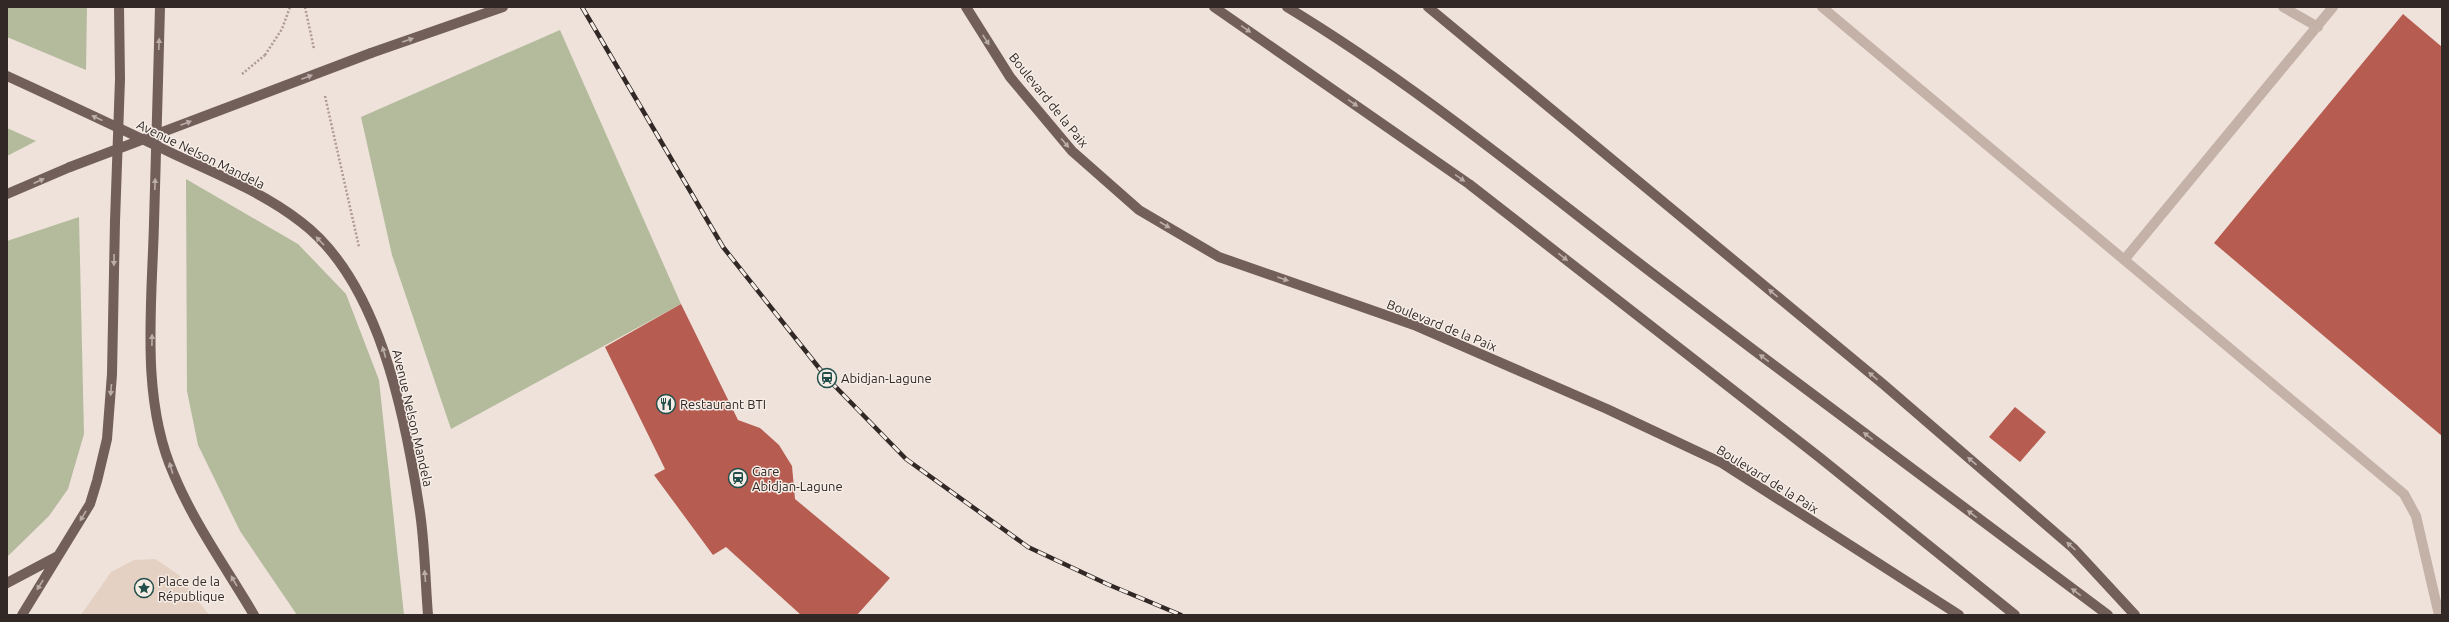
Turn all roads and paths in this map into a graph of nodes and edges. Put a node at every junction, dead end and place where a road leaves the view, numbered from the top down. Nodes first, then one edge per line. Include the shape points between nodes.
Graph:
1 (119, 7) edge
2 (160, 7) edge
3 (290, 7) edge
4 (305, 7) edge
5 (966, 7) edge
6 (1214, 7) edge
7 (1287, 7) edge
8 (1428, 7) edge
9 (1822, 7) edge
10 (2283, 7) edge
11 (2333, 7) edge
12 (501, 8) edge
13 (2318, 27) junction
14 (315, 53) dead end
15 (266, 55) dead end
16 (7, 76) edge
17 (324, 92) dead end
18 (7, 194) edge
19 (361, 254) dead end
20 (2124, 260) junction
21 (58, 556) junction
22 (7, 583) edge
23 (22, 615) edge
24 (254, 615) edge
25 (428, 615) edge
26 (1959, 615) edge
27 (2015, 615) edge
28 (2108, 615) edge
29 (2135, 615) edge
30 (2439, 615) edge

1 -> 21 main road, bridge via 120,79 112,374 107,439 90,504
24 -> 2 main road, bridge via 196,521 173,474 151,384
3 - 15 path via 282,30
4 - 14 path
5 -> 26 main road, Boulevard de la Paix via 1010,77 1072,151 1139,210 1219,257 1414,325 1607,409 1722,463
6 -> 27 main road via 1469,184 1819,457
28 -> 7 main road via 1716,322 1438,109 1329,32
29 -> 8 main road via 2062,537 1883,384
9 - 20 lane
10 - 13 lane
11 - 13 lane
18 -> 12 main road, bridge via 70,167 371,53
13 - 20 lane
25 -> 16 main road, Avenue Nelson Mandela via 420,507 393,382 378,332 357,290 334,255 302,222 242,186
17 - 19 path
20 - 30 lane via 2404,494 2416,516
21 - 22 main road
21 -> 23 main road

